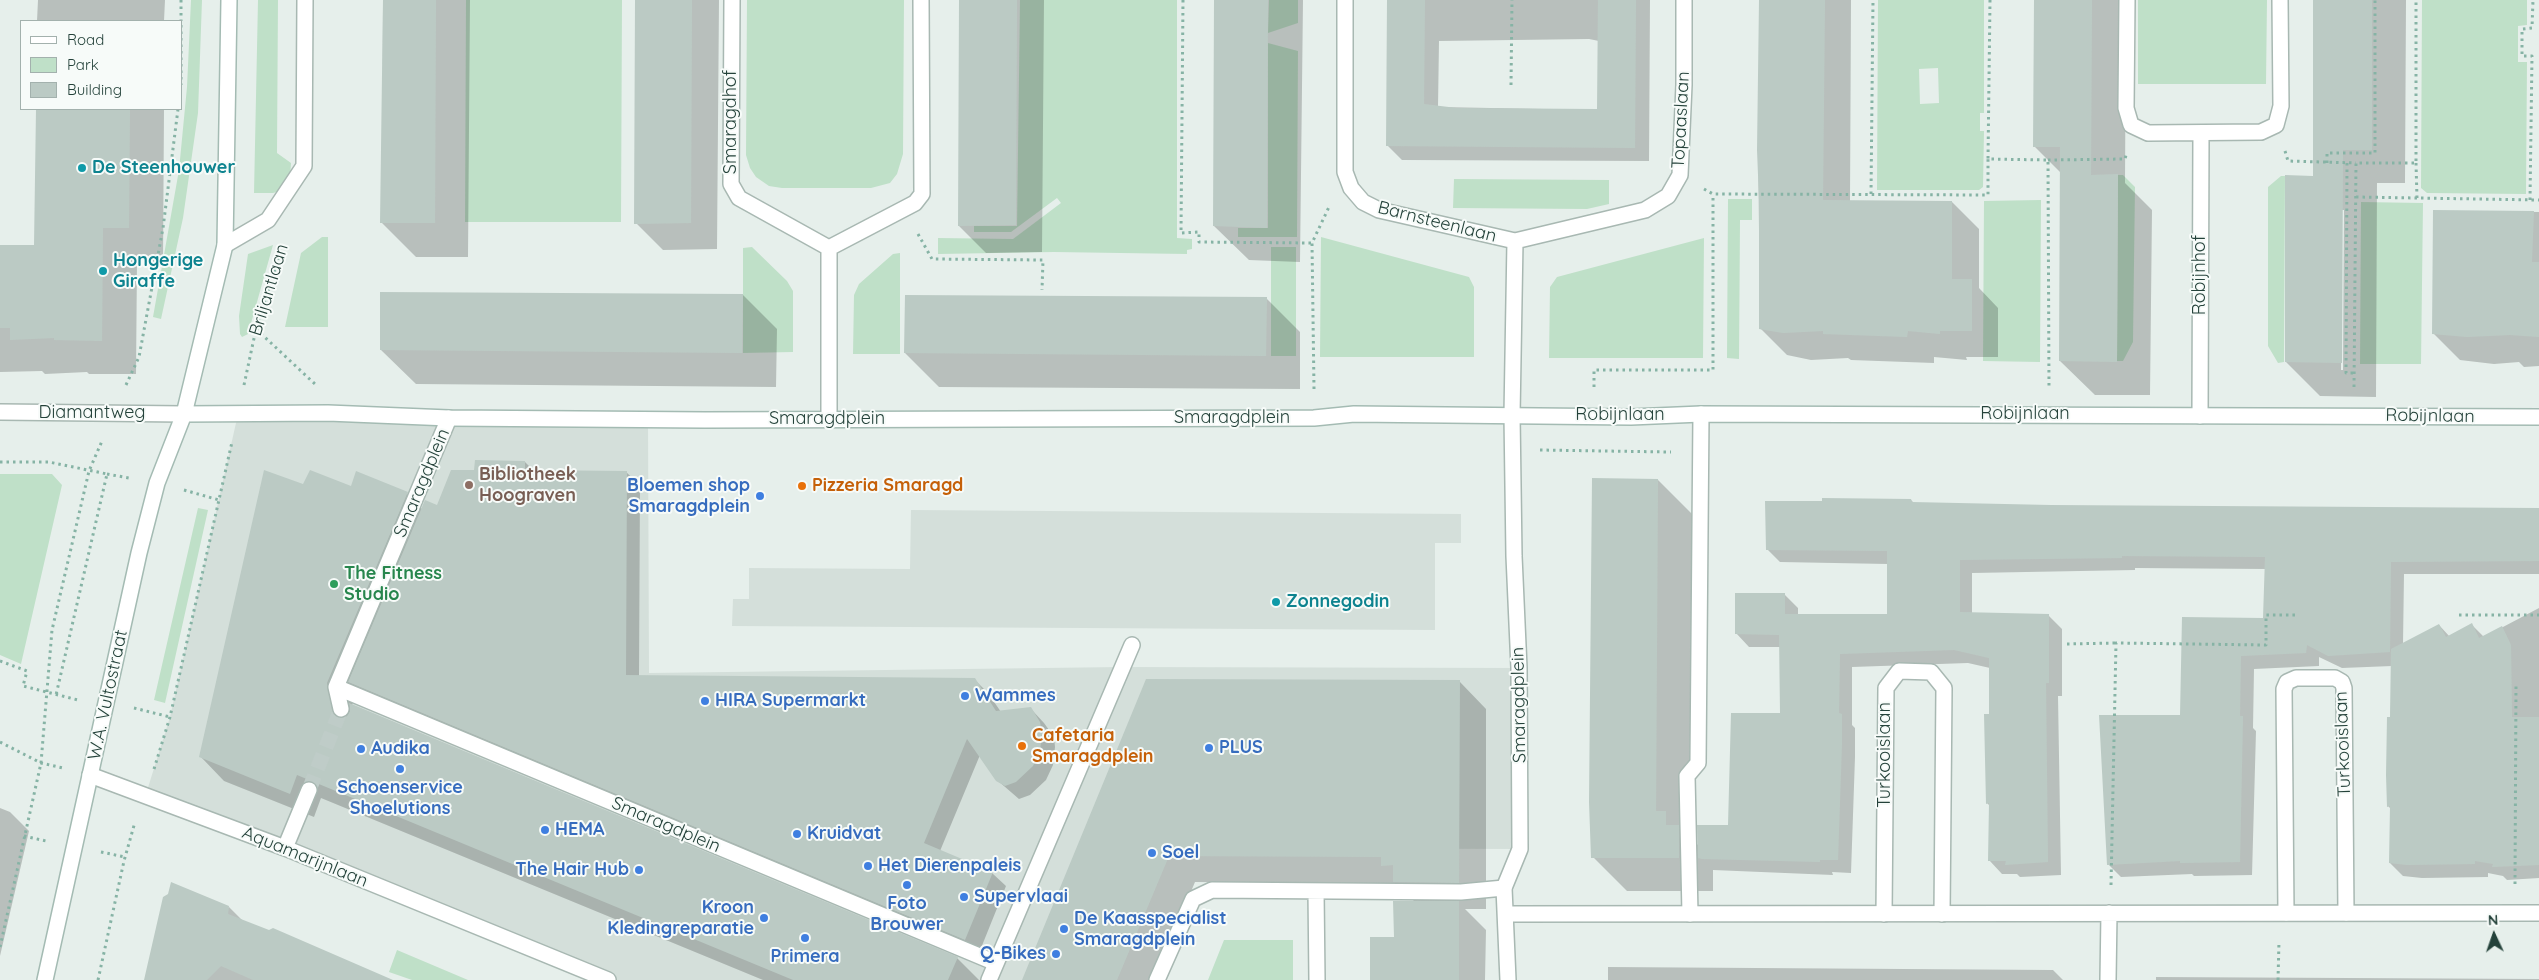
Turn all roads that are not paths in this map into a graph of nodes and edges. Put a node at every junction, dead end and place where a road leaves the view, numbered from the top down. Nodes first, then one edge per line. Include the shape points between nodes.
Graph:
1 (229, 0) edge
2 (305, 0) edge
3 (732, 0) edge
4 (921, 0) edge
5 (1345, 0) edge
6 (1684, 0) edge
7 (2127, 0) edge
8 (2280, 0) edge
9 (2201, 133) junction
10 (1515, 241) junction
11 (225, 245) junction
12 (829, 248) junction
13 (0, 412) edge
14 (184, 414) junction
15 (1701, 414) junction
16 (1512, 415) junction
17 (2200, 416) junction
18 (449, 418) junction
19 (2539, 418) edge
20 (828, 419) junction
21 (1132, 645) dead end
22 (336, 687) junction
23 (341, 709) tunnel mouth
24 (90, 775) junction
25 (309, 790) tunnel mouth
26 (285, 848) junction
27 (1504, 888) junction
28 (1316, 891) junction
29 (2109, 913) junction
30 (2286, 913) junction
31 (2346, 913) junction
32 (2539, 913) edge
33 (1506, 914) junction
34 (1690, 914) junction
35 (1884, 914) junction
36 (1942, 914) junction
37 (996, 963) junction
38 (573, 973) edge
39 (45, 980) edge
40 (608, 980) edge
41 (989, 980) edge
42 (1157, 980) edge
43 (1316, 980) edge
44 (1508, 980) edge
45 (2108, 980) edge

1 - 11 street
2 - 11 street, Briljantlaan via 304,166 268,220
3 - 12 street, Smaragdhof via 731,184 739,198
4 - 12 street via 922,194 915,203
5 - 10 street, Barnsteenlaan via 1345,172 1351,188 1363,202 1379,210
6 - 10 street, Topaaslaan via 1680,174 1668,196 1645,210
7 - 9 street via 2126,108 2132,125 2148,133
8 - 9 street via 2280,106 2276,125 2261,132
9 - 17 street, Robijnhof
10 - 16 street, Barnsteenlaan
11 - 14 street
12 - 20 street
13 - 14 street, Diamantweg
14 - 18 street, Smaragdplein
14 - 24 street, W.A. Vultostraat via 151,506
15 - 16 street, Robijnlaan via 1631,417
15 - 17 street, Robijnlaan
15 - 34 street via 1698,763 1688,776
16 - 20 street, Smaragdplein
16 - 27 street, Smaragdplein via 1520,849
17 - 19 street, Robijnlaan
18 - 20 street, Smaragdplein
18 - 22 street, Smaragdplein
21 - 37 street
22 - 23 street
22 - 37 street, Smaragdplein
24 - 26 street, Aquamarijnlaan
24 - 39 street, W.A. Vultostraat
25 - 26 street
26 - 38 street, Aquamarijnlaan
27 - 28 street via 1461,892
27 - 33 street, Smaragdplein
28 - 42 street via 1212,890 1193,898
28 - 43 street
29 - 30 street
29 - 36 street
29 - 45 street
30 - 31 street
30 - 31 street, Turkooislaan via 2284,688 2287,682 2296,678 2335,678 2342,682 2344,688
31 - 32 street
33 - 34 street
33 - 44 street, Smaragdplein
34 - 35 street
35 - 36 street
35 - 36 street, Turkooislaan via 1886,688 1899,671 1931,672 1944,688
37 - 41 street
38 - 40 street, Aquamarijnlaan

